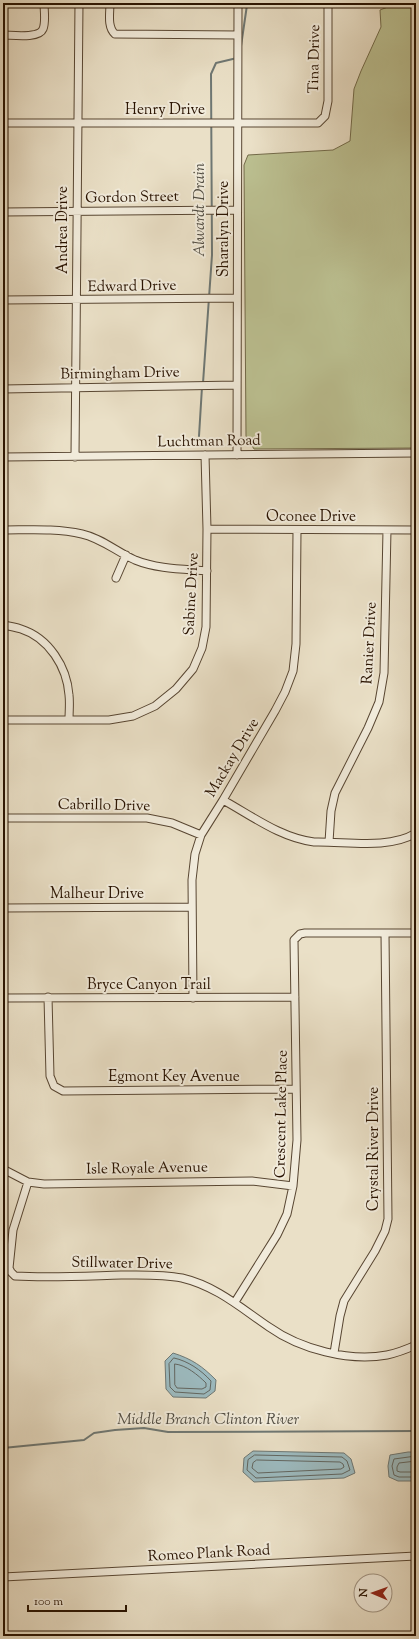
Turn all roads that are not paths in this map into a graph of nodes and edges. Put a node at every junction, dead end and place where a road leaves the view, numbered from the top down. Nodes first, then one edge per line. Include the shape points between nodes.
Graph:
1 (44, 3) edge
2 (79, 3) edge
3 (110, 3) edge
4 (139, 3) edge
5 (238, 3) edge
6 (355, 3) edge
7 (328, 4) edge
8 (3, 35) edge
9 (238, 35) junction
10 (325, 116) joint
11 (237, 122) junction
12 (3, 123) edge
13 (77, 124) junction
14 (237, 210) junction
15 (3, 212) edge
16 (76, 212) junction
17 (237, 298) junction
18 (3, 300) edge
19 (76, 300) junction
20 (237, 385) junction
21 (75, 388) junction
22 (3, 389) edge
23 (416, 453) edge
24 (204, 455) junction
25 (237, 455) junction
26 (3, 457) edge
27 (75, 457) junction
28 (207, 529) junction
29 (3, 530) edge
30 (297, 530) junction
31 (386, 530) junction
32 (416, 530) edge
33 (126, 555) junction
34 (207, 571) junction
35 (116, 578) dead end
36 (3, 625) edge
37 (3, 720) edge
38 (68, 720) junction
39 (224, 800) junction
40 (3, 818) edge
41 (416, 833) edge
42 (201, 835) junction
43 (329, 842) junction
44 (192, 906) junction
45 (3, 908) edge
46 (385, 933) junction
47 (416, 933) edge
48 (48, 997) junction
49 (295, 997) junction
50 (3, 998) edge
51 (193, 998) junction
52 (296, 1090) junction
53 (3, 1169) edge
54 (28, 1182) junction
55 (294, 1186) junction
56 (235, 1302) junction
57 (416, 1345) edge
58 (334, 1353) junction
59 (416, 1556) edge
60 (3, 1577) edge

1 - 8 street via 44,25 41,33
2 - 13 street, Andrea Drive
3 - 9 street via 110,24 115,34
4 - 5 street
5 - 7 street
5 - 9 street, Sharalyn Drive
6 - 7 street
7 - 10 street, Tina Drive via 328,101
9 - 11 street, Sharalyn Drive
10 - 11 street, Henry Drive via 318,123
11 - 13 street, Henry Drive
11 - 14 street, Sharalyn Drive
12 - 13 street, Henry Drive
13 - 16 street, Andrea Drive
14 - 16 street, Gordon Street
14 - 17 street, Sharalyn Drive
15 - 16 street, Gordon Street
16 - 19 street, Andrea Drive
17 - 19 street, Edward Drive
17 - 20 street, Sharalyn Drive
18 - 19 street, Edward Drive
19 - 21 street, Andrea Drive
20 - 21 street, Birmingham Drive
20 - 25 street, Sharalyn Drive
21 - 22 street, Birmingham Drive
21 - 27 street, Andrea Drive
23 - 25 street, Luchtman Road
24 - 25 street, Luchtman Road
24 - 27 street, Luchtman Road
24 - 28 street, Sabine Drive
26 - 27 street, Luchtman Road
28 - 30 street, Oconee Drive
28 - 34 street, Sabine Drive
29 - 33 street via 61,530 84,534
30 - 31 street, Oconee Drive
30 - 39 street, Mackay Drive via 296,644 292,671 275,711
31 - 32 street, Oconee Drive
31 - 43 street, Ranier Drive via 383,680 379,702 334,793 330,811
33 - 34 street via 165,568
33 - 35 street
34 - 38 street, Sabine Drive via 206,627 202,648 193,669 176,689 155,706 133,716 109,720
36 - 38 street via 22,629 40,640 55,654 65,672 69,695
37 - 38 street, Sabine Drive
39 - 42 street, Mackay Drive
39 - 43 street via 288,837
40 - 42 street, Cabrillo Drive via 147,818 172,823
41 - 43 street via 391,842
42 - 44 street, Mackay Drive via 195,854
44 - 45 street, Malheur Drive
44 - 51 street, Mackay Drive
46 - 47 street
46 - 49 street, Crescent Lake Place via 305,932 296,937
46 - 58 street, Crystal River Drive via 388,1219 375,1251 344,1301
48 - 50 street, Bryce Canyon Trail
48 - 51 street, Bryce Canyon Trail
48 - 52 street, Egmont Key Avenue via 49,1070 54,1086 63,1091
49 - 51 street, Bryce Canyon Trail
49 - 52 street, Crescent Lake Place
52 - 55 street, Crescent Lake Place via 297,1140
53 - 54 street, Isle Royale Avenue
54 - 55 street, Isle Royale Avenue via 55,1184 252,1181
54 - 56 street, Stillwater Drive via 13,1230 9,1268 15,1276 148,1275 182,1278 214,1290
55 - 56 street, Crescent Lake Place via 287,1214 278,1235
56 - 58 street, Stillwater Drive via 288,1340
57 - 58 street, Stillwater Drive via 386,1355
59 - 60 street, Romeo Plank Road

